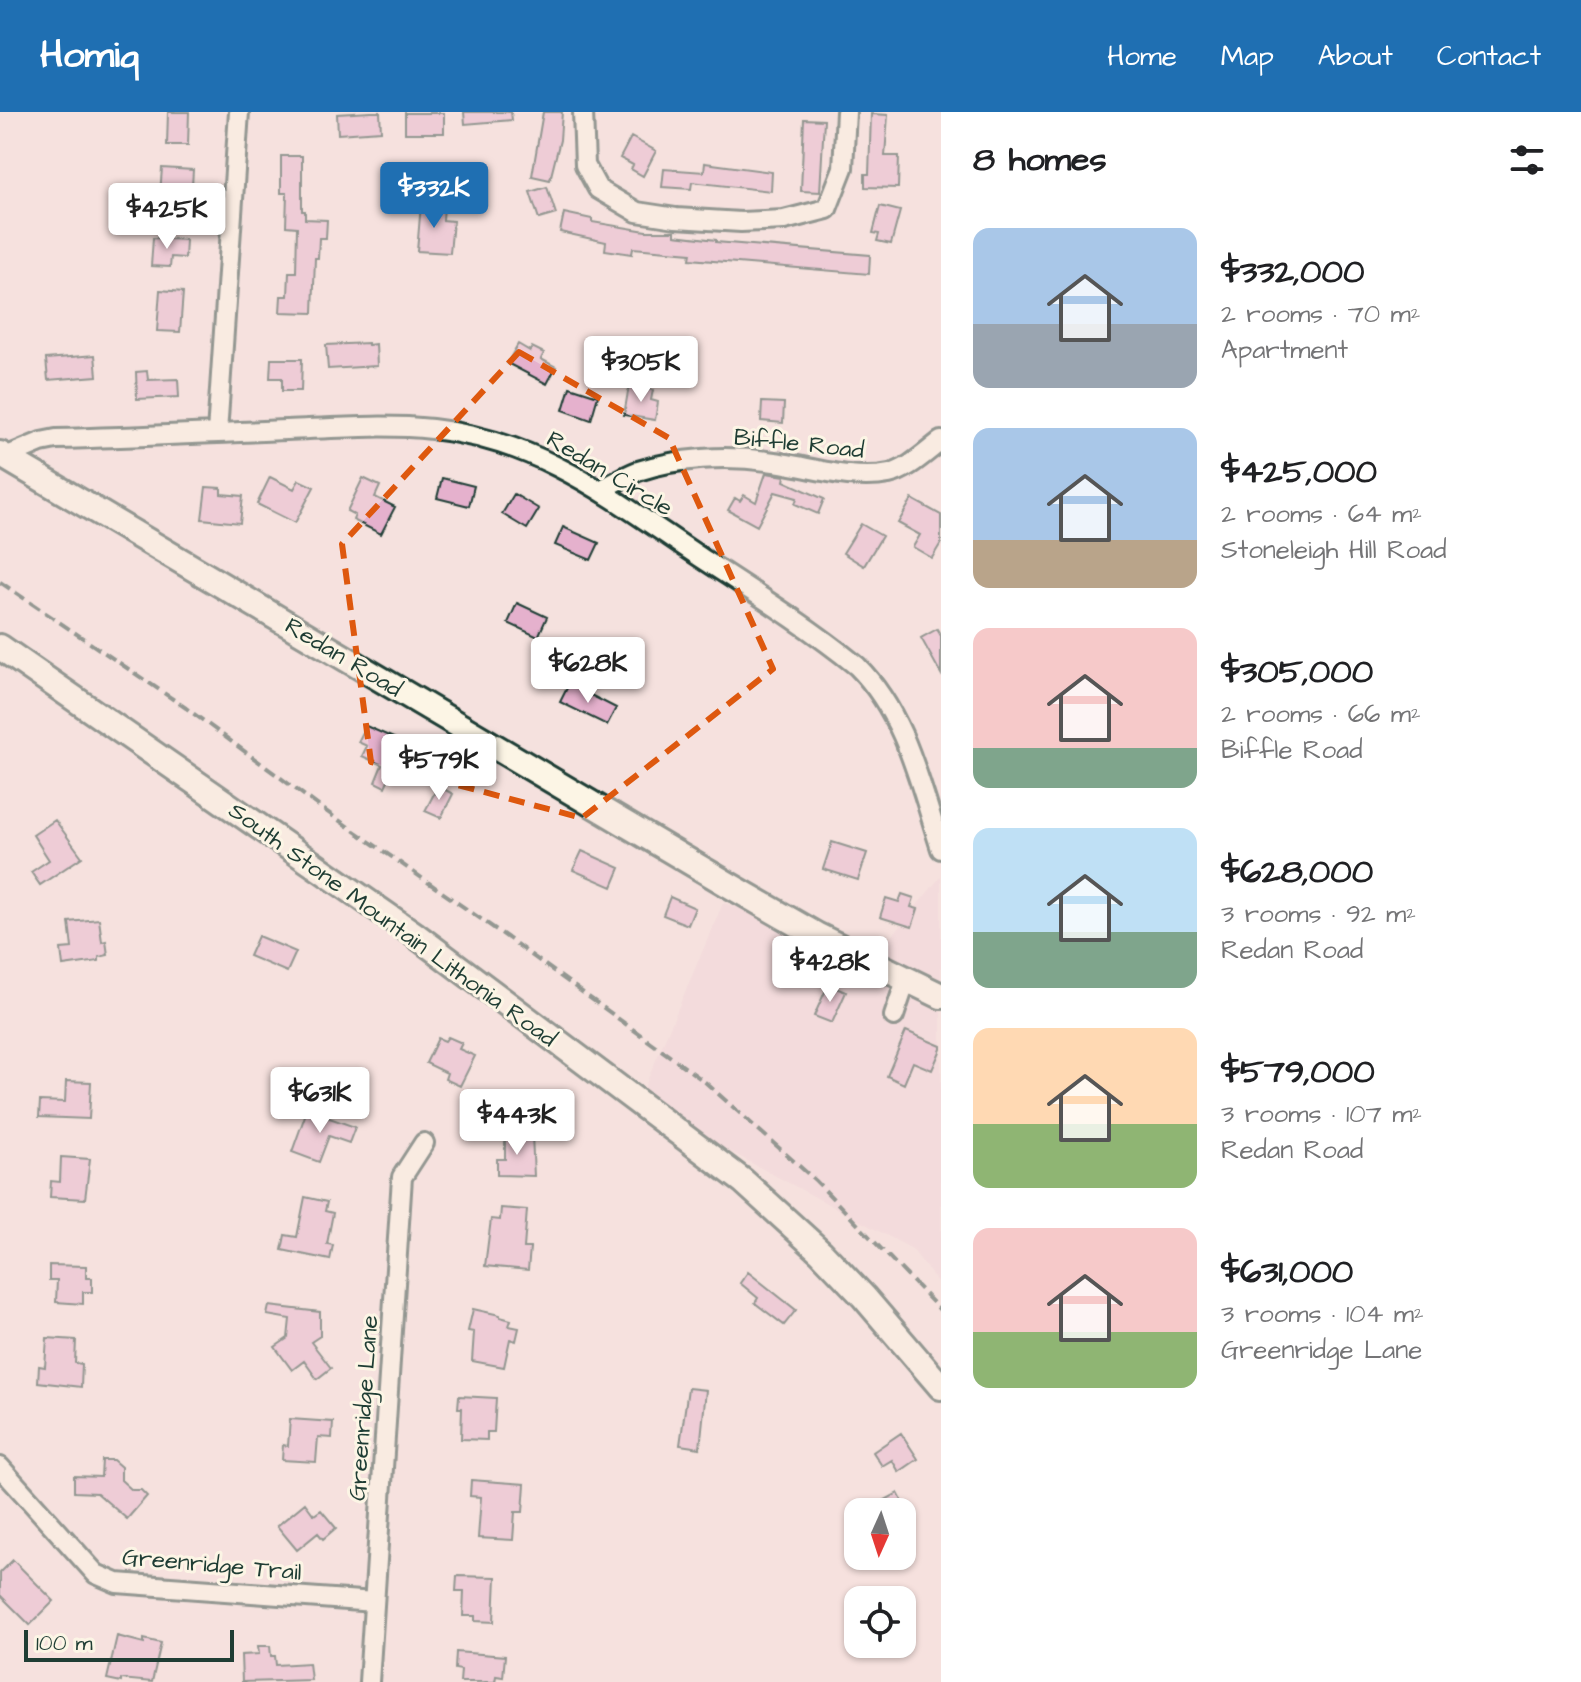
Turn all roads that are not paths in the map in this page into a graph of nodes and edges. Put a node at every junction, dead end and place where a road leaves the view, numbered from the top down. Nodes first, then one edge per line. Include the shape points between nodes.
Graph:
1 (239, 112) edge
2 (583, 112) edge
3 (846, 112) edge
4 (217, 433) junction
5 (941, 441) edge
6 (3, 456) edge
7 (600, 490) junction
8 (0, 647) edge
9 (941, 849) edge
10 (906, 980) junction
11 (941, 996) edge
12 (894, 1016) dead end
13 (424, 1143) dead end
14 (941, 1387) edge
15 (0, 1467) edge
16 (374, 1602) junction
17 (369, 1682) edge

1 - 4 street
2 - 3 street via 585,165 598,189 637,212 741,222 784,220 827,209 843,168
4 - 6 street, Redan Circle via 56,439
4 - 7 street, Redan Circle via 433,429 527,451
5 - 7 street, Biffle Road via 890,474 718,459 637,472
6 - 10 main road, Redan Road via 716,878
7 - 9 street, Redan Circle via 841,653 870,679 894,713
8 - 14 main road, South Stone Mountain Lithonia Road via 414,934 743,1181 821,1252
10 - 11 main road, Redan Road
10 - 12 street
13 - 16 street, Greenridge Lane via 402,1177
15 - 16 street, Greenridge Trail via 96,1574 117,1583
16 - 17 street, Greenridge Lane

